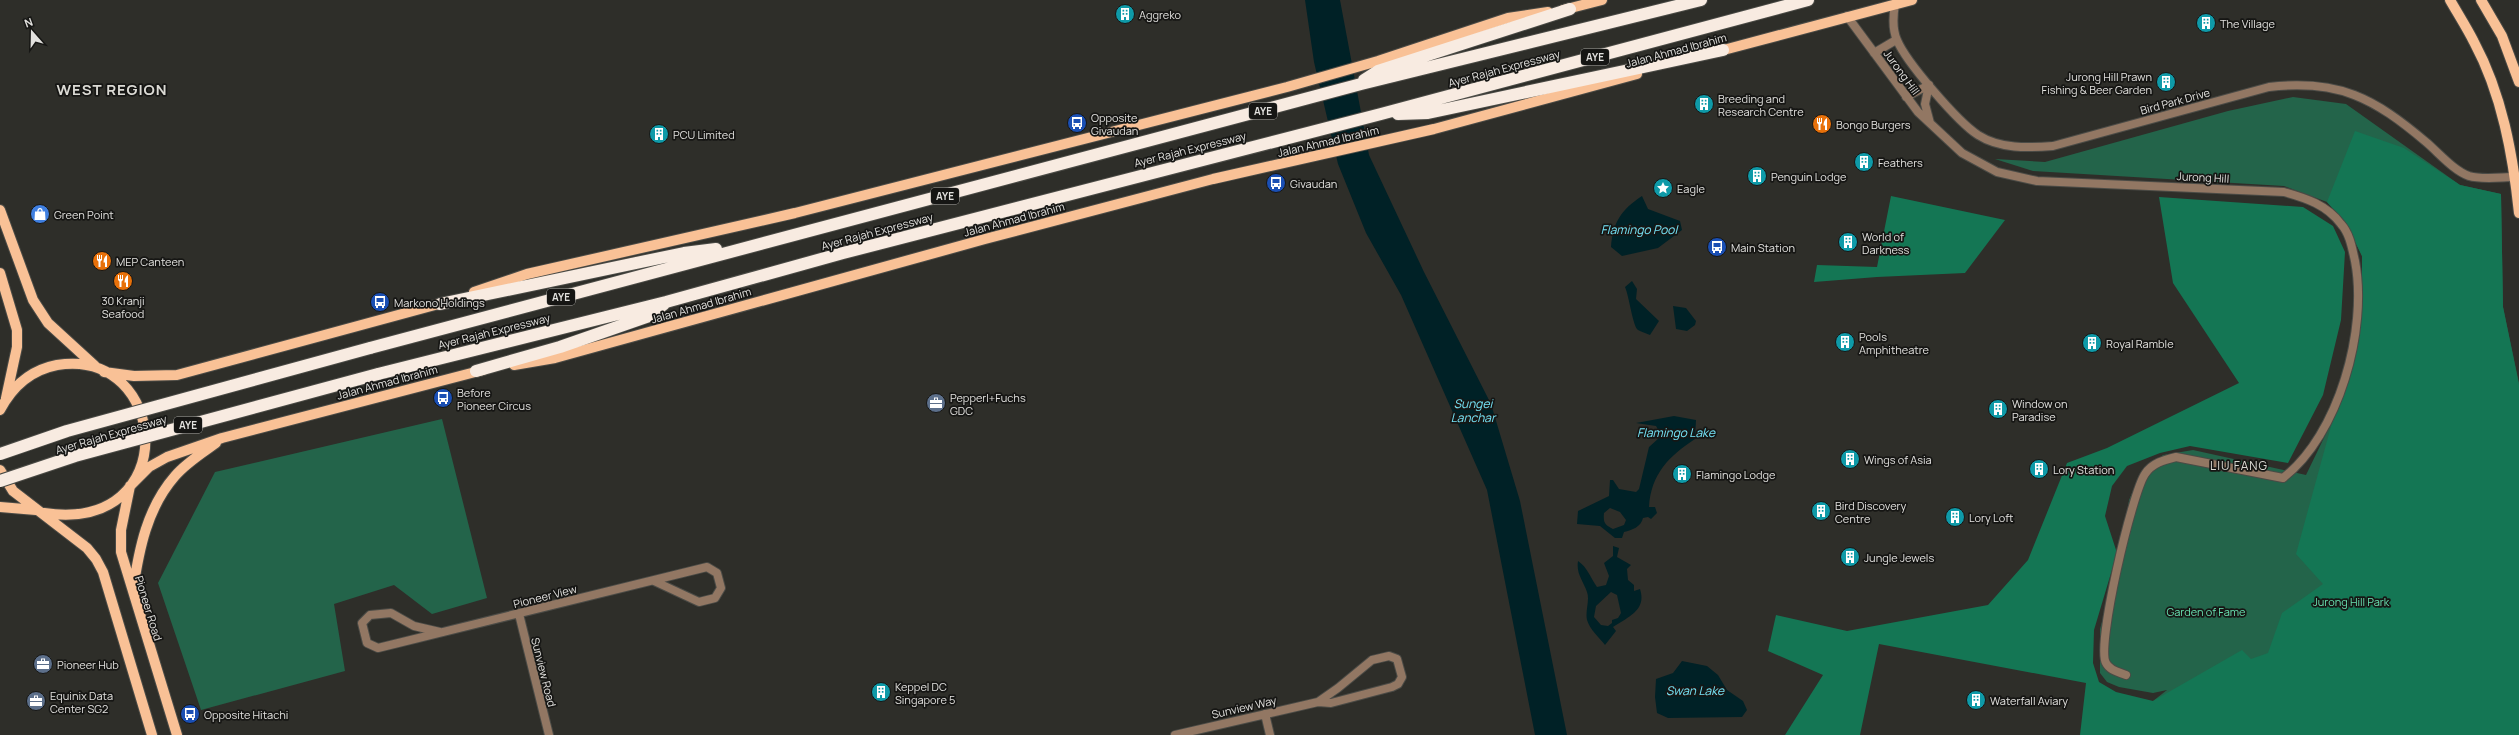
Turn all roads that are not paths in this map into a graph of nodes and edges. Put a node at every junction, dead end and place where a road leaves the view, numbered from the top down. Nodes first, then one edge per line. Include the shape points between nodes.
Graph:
1 (1602, 0) edge
2 (1701, 0) edge
3 (1808, 0) edge
4 (1912, 0) edge
5 (2450, 0) edge
6 (2482, 0) edge
7 (1895, 4) junction
8 (1570, 9) junction
9 (1847, 16) junction
10 (1896, 40) junction
11 (1723, 50) junction
12 (1874, 53) junction
13 (2519, 82) edge
14 (1361, 84) junction
15 (1929, 85) junction
16 (1906, 97) junction
17 (1381, 114) junction
18 (1930, 124) junction
19 (2515, 177) junction
20 (0, 210) edge
21 (2519, 213) edge
22 (753, 245) junction
23 (0, 272) edge
24 (666, 302) junction
25 (440, 304) junction
26 (102, 371) junction
27 (476, 371) junction
28 (4, 400) edge
29 (0, 410) edge
30 (222, 438) junction
31 (0, 454) edge
32 (0, 470) edge
33 (0, 481) edge
34 (131, 485) junction
35 (0, 507) edge
36 (42, 512) junction
37 (654, 581) junction
38 (132, 596) junction
39 (519, 614) junction
40 (440, 632) junction
41 (2126, 675) dead end
42 (1318, 702) junction
43 (1265, 714) junction
44 (152, 735) edge
45 (176, 735) edge
46 (549, 735) edge
47 (1175, 735) edge
48 (1270, 735) edge

1 - 8 main road
2 - 14 highway, Ayer Rajah Expressway / AYE
3 - 17 highway, Ayer Rajah Expressway / AYE
4 - 7 main road, Jalan Ahmad Ibrahim
5 - 19 main road via 2475,43 2496,95
6 - 13 main road via 2502,36
7 - 9 main road, Jalan Ahmad Ibrahim
7 - 10 street, Bird Park Drive via 1893,21
8 - 14 highway via 1378,71
8 - 25 main road via 1508,18 1378,61 1287,87 953,173 795,213 527,274
9 - 11 main road, Jalan Ahmad Ibrahim
9 - 12 street, Jurong Hill
10 - 12 street
10 - 15 street, Bird Park Drive
11 - 17 highway via 1428,113
11 - 27 main road, Jalan Ahmad Ibrahim via 1434,129 1213,179 985,239 563,356
12 - 16 street, Jurong Hill
14 - 22 highway, Ayer Rajah Expressway / AYE
15 - 16 street
15 - 18 street via 1925,104
15 - 19 street, Bird Park Drive via 1961,121 1979,135 2000,144 2027,148 2053,146 2269,87 2298,84 2323,86 2346,91 2372,102 2470,176
16 - 18 street, Jurong Hill
17 - 24 highway, Ayer Rajah Expressway / AYE via 843,253
18 - 41 street, Jurong Hill via 1962,153 1978,163 1997,172 2020,178 2284,192 2320,205 2334,215 2351,243 2357,273 2357,317 2351,358 2338,396 2319,436 2295,468 2283,478 2176,457 2161,460 2145,473 2131,512 2105,630 2105,663 2111,670
19 - 21 main road
20 - 26 main road via 33,300 48,323
22 - 25 highway via 684,252
22 - 31 highway, Ayer Rajah Expressway / AYE, bridge via 67,431
23 - 28 main road via 17,330 17,347
24 - 27 highway via 649,316
24 - 33 highway, Ayer Rajah Expressway / AYE, bridge via 378,374 75,456
25 - 26 main road via 177,375 134,376
26 - 28 main road via 73,364 49,367 32,374 18,384
26 - 34 main road via 129,391 144,421 145,454
27 - 30 main road, Jalan Ahmad Ibrahim
28 - 29 main road
30 - 34 main road, Jalan Ahmad Ibrahim via 167,457 149,467
30 - 38 main road via 175,476 160,497 138,549
32 - 36 main road via 13,491
34 - 36 main road, Jalan Ahmad Ibrahim via 106,506 91,513 74,516
34 - 38 main road, Pioneer Road via 120,530 121,552
35 - 36 main road
36 - 44 main road via 87,548 103,572
37 - 37 street, Pioneer View via 707,567 716,573 721,588 715,598 699,602
37 - 39 street, Pioneer View
38 - 45 main road, Pioneer Road
39 - 40 street, Pioneer View
39 - 46 street, Sunview Road
40 - 40 street, Pioneer View via 374,647 367,643 362,623 370,615 391,613 414,626
42 - 42 street, Sunview Way via 1372,660 1389,656 1397,659 1402,677 1398,684 1331,703
42 - 43 street, Sunview Way
43 - 47 street, Sunview Way
43 - 48 street

